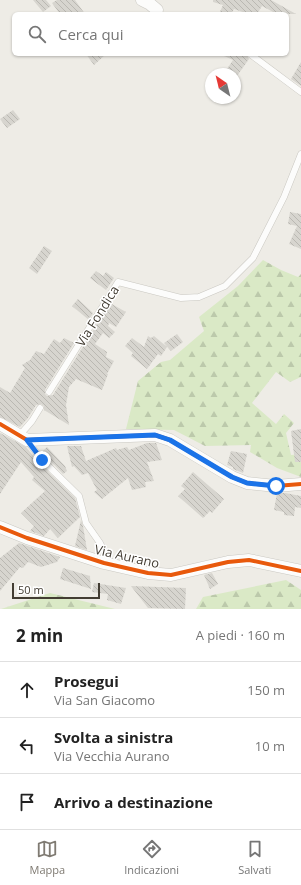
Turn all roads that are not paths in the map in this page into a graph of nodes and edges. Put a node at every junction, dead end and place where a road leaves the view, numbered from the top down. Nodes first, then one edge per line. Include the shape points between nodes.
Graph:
1 (142, 0) edge
2 (160, 12) edge
3 (253, 56) edge
4 (301, 92) edge
5 (301, 154) edge
6 (49, 392) dead end
7 (40, 408) dead end
8 (0, 424) edge
9 (21, 438) junction
10 (301, 484) edge
11 (0, 527) edge
12 (104, 563) junction
13 (301, 570) edge

1 - 2 street
3 - 4 lane
5 - 6 lane, Via Fondica via 284,197 253,258 225,286 199,297 181,298 118,282
7 - 9 lane
8 - 9 street
9 - 10 street via 155,435 170,440 232,477 247,483 276,486
9 - 12 lane via 79,496 86,523 105,553
11 - 12 street, Via Aurano
12 - 13 street, Via Aurano via 171,576 228,562 249,560

